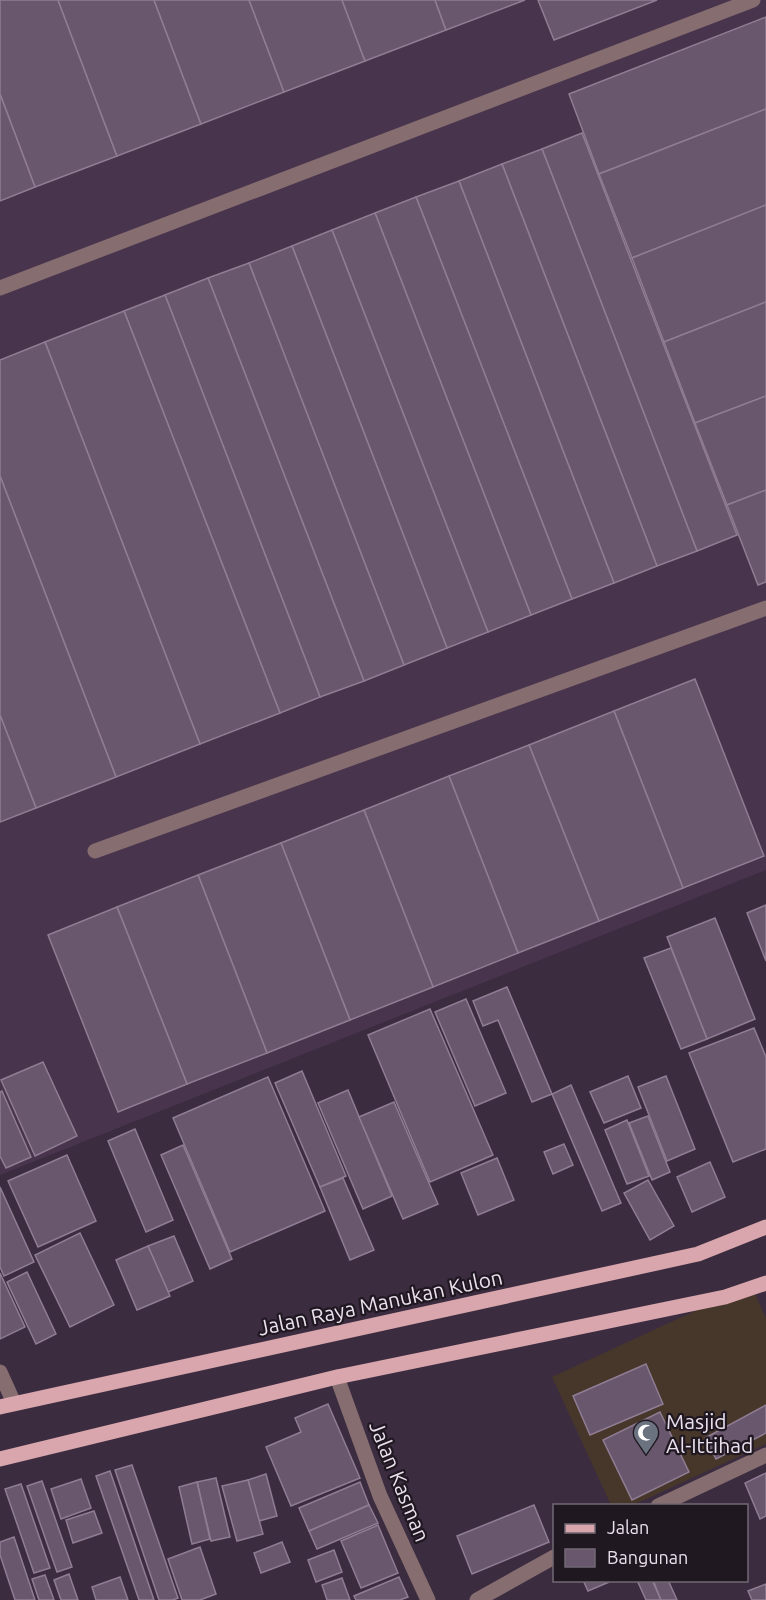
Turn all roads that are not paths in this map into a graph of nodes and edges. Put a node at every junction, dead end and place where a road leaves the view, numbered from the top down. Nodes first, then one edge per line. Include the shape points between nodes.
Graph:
1 (753, 0) edge
2 (0, 288) edge
3 (766, 608) edge
4 (95, 851) dead end
5 (766, 1227) edge
6 (766, 1282) edge
7 (0, 1372) edge
8 (337, 1377) junction
9 (7, 1405) edge
10 (766, 1455) edge
11 (0, 1459) edge
12 (662, 1504) edge
13 (553, 1558) edge
14 (428, 1600) edge
15 (477, 1600) edge

1 - 2 street
3 - 4 street
5 - 9 main road, Jalan Raya Manukan Kulon via 698,1254
6 - 8 main road via 725,1297
7 - 9 street
8 - 11 main road
8 - 14 street, Jalan Kasman via 380,1496
10 - 12 street
13 - 15 street

